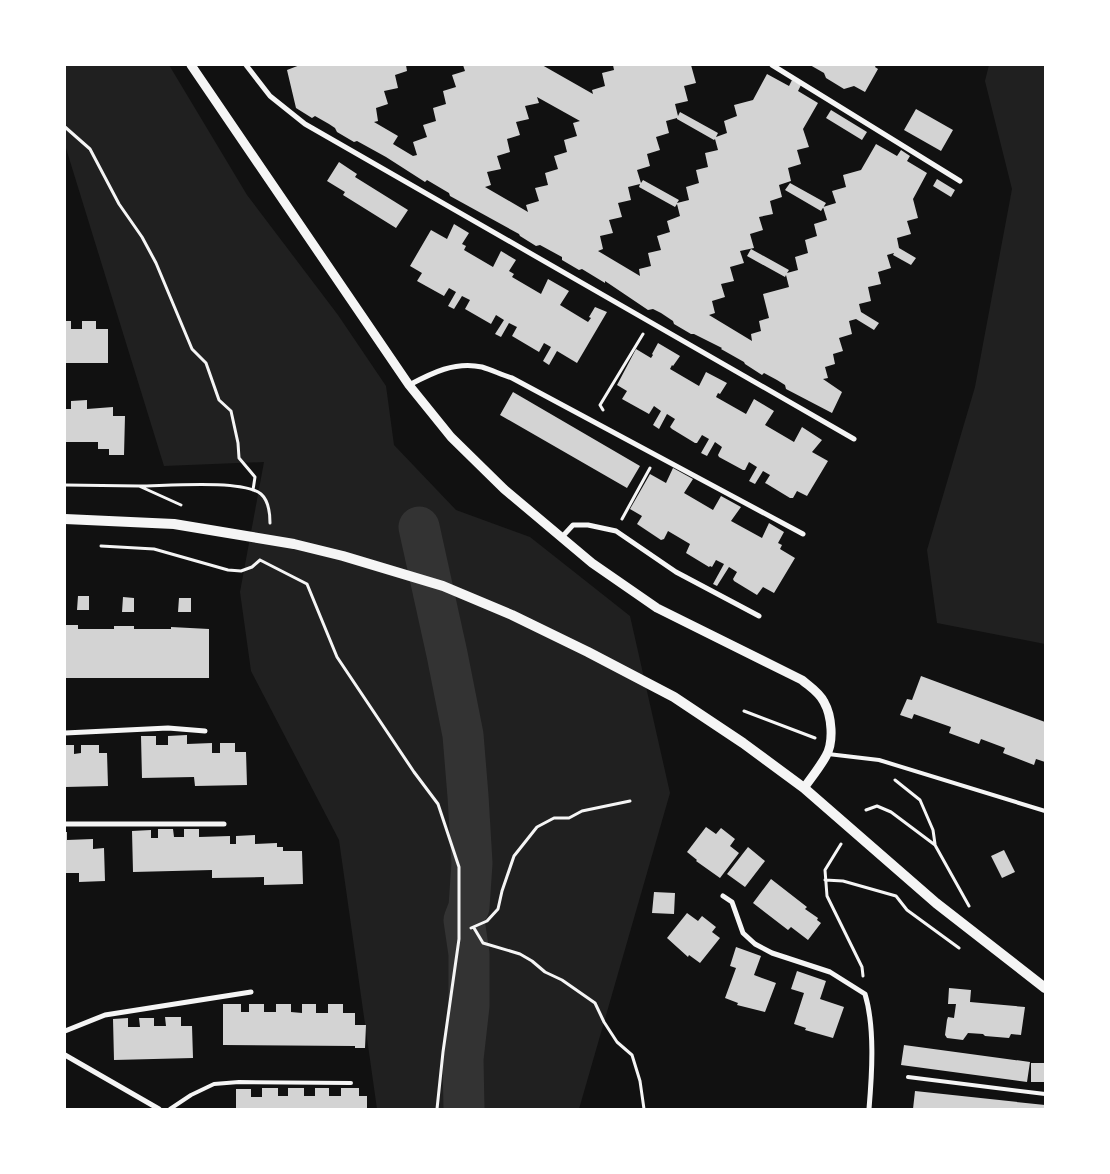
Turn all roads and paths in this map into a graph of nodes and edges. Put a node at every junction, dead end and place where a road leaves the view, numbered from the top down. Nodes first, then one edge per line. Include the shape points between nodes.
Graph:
1 (191, 65) edge
2 (246, 65) edge
3 (772, 65) edge
4 (65, 127) edge
5 (960, 181) dead end
6 (650, 322) junction
7 (409, 385) junction
8 (610, 388) dead end
9 (854, 439) dead end
10 (657, 456) junction
11 (65, 485) edge
12 (253, 490) dead end
13 (181, 505) dead end
14 (65, 519) edge
15 (616, 531) junction
16 (803, 534) dead end
17 (561, 538) junction
18 (260, 560) dead end
19 (759, 616) dead end
20 (744, 711) dead end
21 (205, 731) dead end
22 (65, 733) edge
23 (831, 739) junction
24 (828, 754) junction
25 (888, 778) dead end
26 (804, 788) junction
27 (630, 802) dead end
28 (866, 810) dead end
29 (1045, 811) edge
30 (65, 824) edge
31 (224, 824) dead end
32 (841, 844) dead end
33 (935, 845) junction
34 (825, 880) junction
35 (723, 896) dead end
36 (975, 933) junction
37 (959, 948) dead end
38 (1045, 988) edge
39 (250, 992) dead end
40 (865, 994) junction
41 (65, 1031) edge
42 (65, 1055) edge
43 (908, 1077) dead end
44 (351, 1083) dead end
45 (1045, 1094) edge
46 (159, 1109) edge
47 (170, 1109) edge
48 (437, 1109) edge
49 (644, 1109) edge
50 (869, 1109) edge

1 - 7 street
2 - 6 street via 270,96 305,124
3 - 5 street
4 - 12 path via 90,149 156,264 192,349 206,363 219,400 231,411 239,458 255,477
6 - 8 path
6 - 9 street
7 - 10 street via 455,366 482,367 512,378
7 - 17 street via 451,437
10 - 15 path
10 - 16 street
11 - 13 path via 139,486
14 - 26 main road via 174,524 240,534 343,556 443,586 512,615 674,697
15 - 17 street via 573,525
15 - 19 street via 676,572
17 - 23 street via 657,608 802,680 824,702
18 - 48 path via 307,584 337,657 438,804 459,867 460,929
20 - 23 path via 814,738
21 - 22 street via 168,728
23 - 24 street
24 - 26 street
24 - 29 lane via 879,760
25 - 33 path via 920,800 933,830
26 - 36 main road
27 - 49 path via 582,811 569,818 554,818 537,827 514,856 498,910 487,921 472,928 483,943 520,954 595,1003 617,1042 632,1055
28 - 33 path via 877,806 891,812
30 - 31 street
32 - 34 path via 825,870
33 - 36 path via 969,906
34 - 37 path via 843,881 896,896 907,910
34 - 40 path via 827,896 862,967
35 - 40 street via 732,902 743,933 755,944 830,972
36 - 38 main road
39 - 41 street via 105,1015
40 - 50 street via 871,1043
42 - 46 street
43 - 45 lane
44 - 47 lane via 214,1084

